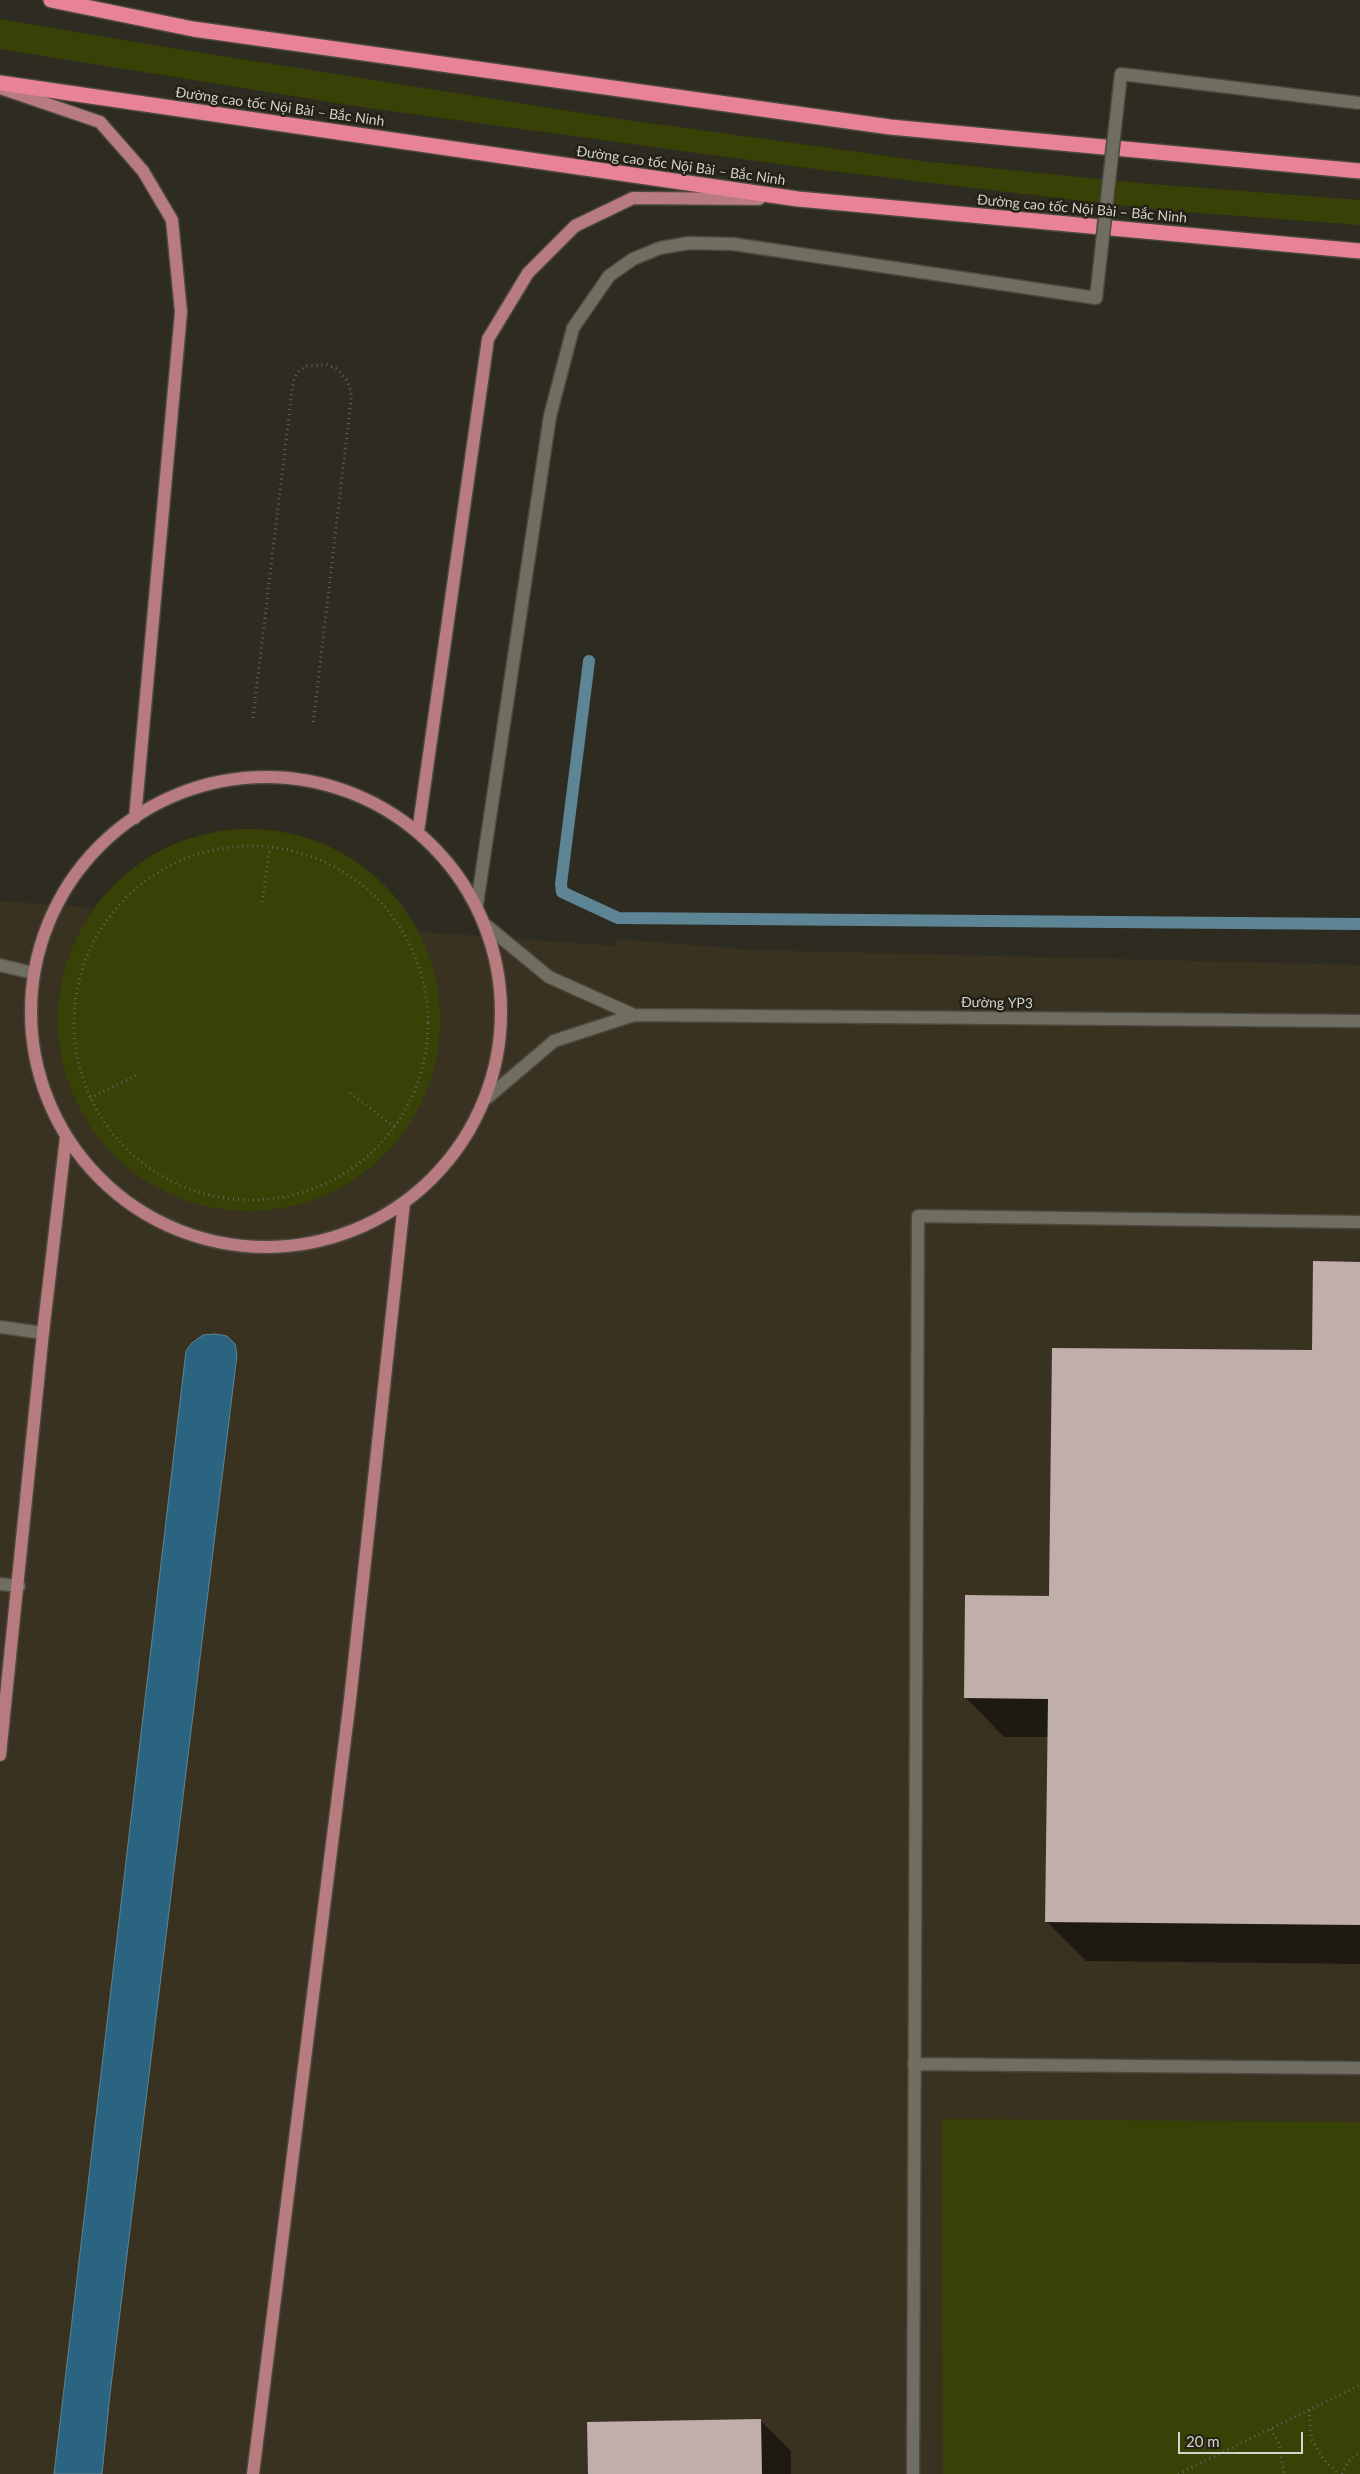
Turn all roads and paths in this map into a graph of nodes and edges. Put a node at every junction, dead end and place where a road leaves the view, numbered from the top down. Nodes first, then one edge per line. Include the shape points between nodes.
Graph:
1 (51, 0) edge
2 (0, 83) edge
3 (0, 88) edge
4 (1360, 103) edge
5 (1360, 170) edge
6 (798, 199) junction
7 (1360, 251) edge
8 (253, 718) dead end
9 (313, 725) dead end
10 (135, 818) junction
11 (418, 832) junction
12 (270, 848) junction
13 (262, 902) dead end
14 (477, 904) junction
15 (487, 926) junction
16 (0, 965) edge
17 (34, 973) junction
18 (634, 1015) junction
19 (1360, 1022) edge
20 (139, 1074) dead end
21 (350, 1093) dead end
22 (90, 1098) junction
23 (487, 1098) junction
24 (395, 1127) junction
25 (66, 1137) junction
26 (404, 1203) junction
27 (1360, 1222) edge
28 (0, 1327) edge
29 (43, 1333) junction
30 (0, 1584) edge
31 (18, 1586) junction
32 (0, 1747) edge
33 (914, 2064) junction
34 (1360, 2068) edge
35 (1360, 2385) edge
36 (1309, 2410) junction
37 (1271, 2428) junction
38 (1360, 2452) edge
39 (253, 2474) edge
40 (912, 2474) edge
41 (1178, 2474) edge
42 (1284, 2474) edge
43 (1340, 2474) edge

1 - 5 highway via 193,29 890,127
2 - 6 highway, Đường cao tốc Nội Bài – Bắc Ninh
3 - 10 main road via 100,122 143,171 172,220 181,312
4 - 14 street, bridge via 1121,74 1096,298 733,244 689,243 660,248 633,259 609,276 573,328 550,416
6 - 7 highway, Đường cao tốc Nội Bài – Bắc Ninh
6 - 11 main road via 633,198 575,226 528,273 488,339
8 - 9 path via 294,382 298,372 306,366 327,365 337,369 346,379 351,400
10 - 11 main road via 181,793 214,783 283,777 317,782 350,792 381,807
10 - 17 main road via 95,850 67,887 49,920
11 - 14 main road via 448,861
12 - 13 path
12 - 22 path via 237,847 188,858 144,883 108,918 84,962 74,1012 77,1056
12 - 24 path via 312,856 356,880 392,915 417,959 429,1008 429,1033 419,1082
14 - 15 main road
15 - 18 street via 549,977
15 - 23 main road via 496,954 503,1012 501,1041
16 - 17 street
17 - 25 main road via 30,1020 36,1066 51,1110
18 - 19 street, Đường YP3
18 - 23 street via 554,1041
20 - 22 path
21 - 24 path
22 - 24 path via 110,1130 146,1166 179,1184 228,1198 279,1198 316,1188 360,1162
23 - 26 main road via 454,1155
25 - 26 main road via 97,1176 128,1203 162,1224 220,1243 267,1247 314,1242 359,1228
25 - 29 main road
26 - 39 main road via 350,1700
27 - 33 street via 918,1216
28 - 29 street
29 - 31 main road
30 - 31 street
31 - 32 main road
33 - 34 street
33 - 40 street
35 - 36 path
36 - 37 path
36 - 43 path via 1311,2438 1323,2459
37 - 41 path
37 - 42 path via 1279,2444
38 - 43 path

